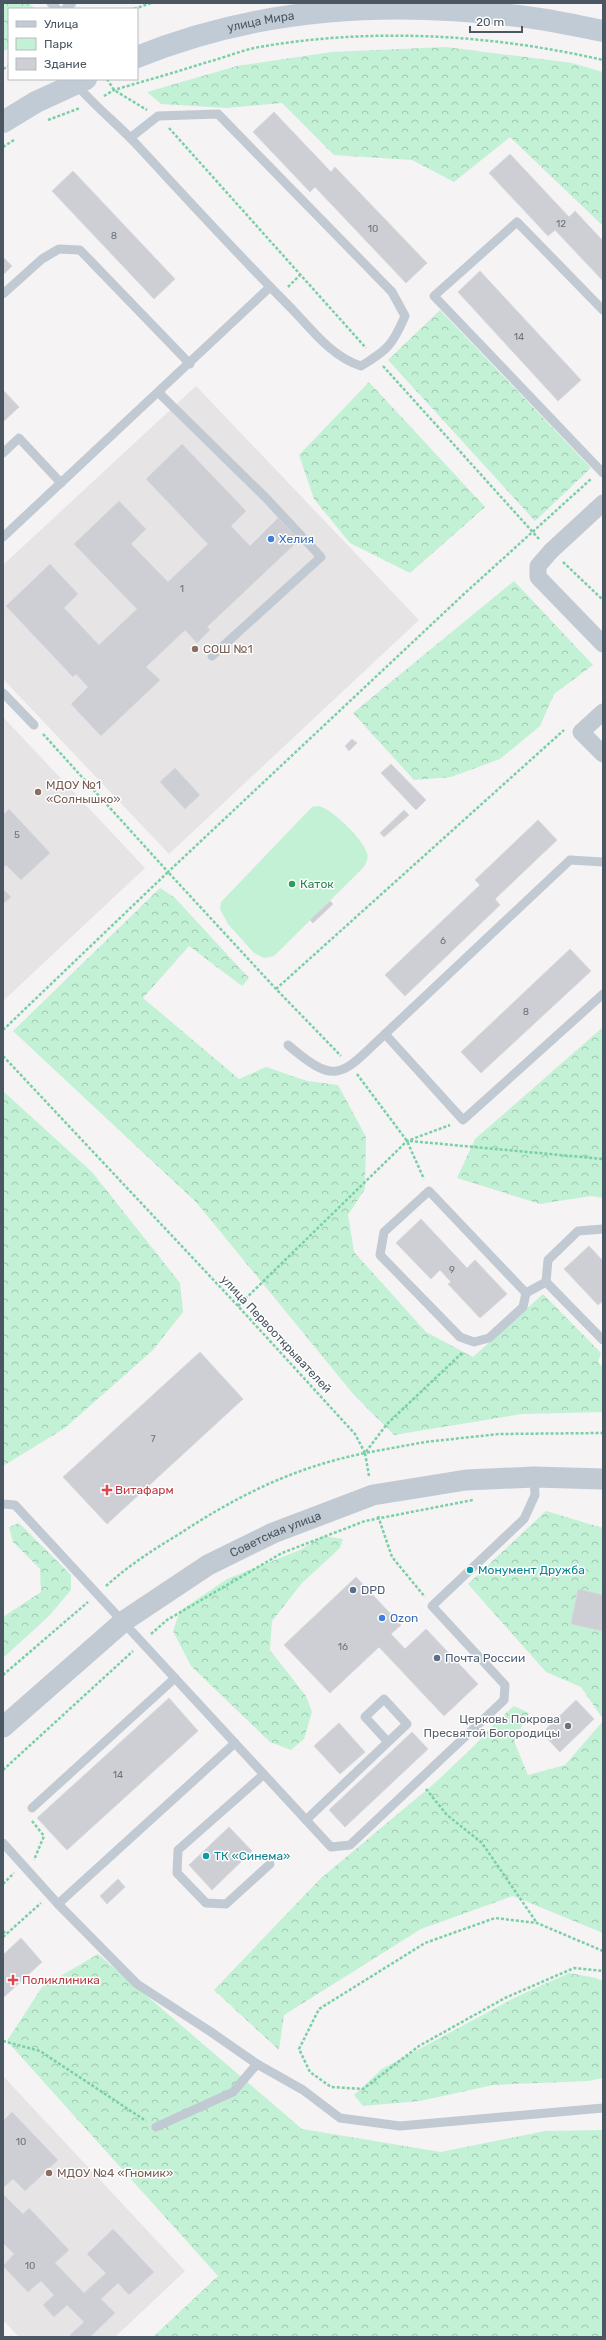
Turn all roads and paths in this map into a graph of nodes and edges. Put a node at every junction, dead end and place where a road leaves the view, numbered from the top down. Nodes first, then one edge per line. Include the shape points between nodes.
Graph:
1 (151, 3) edge
2 (324, 7) edge
3 (137, 8) edge
4 (603, 31) edge
5 (138, 57) edge
6 (603, 60) edge
7 (108, 80) edge
8 (81, 81) edge
9 (114, 90) junction
10 (92, 103) junction
11 (158, 116) junction
12 (3, 122) edge
13 (44, 122) dead end
14 (20, 136) dead end
15 (130, 138) junction
16 (3, 147) edge
17 (270, 287) junction
18 (3, 294) edge
19 (603, 310) edge
20 (375, 358) junction
21 (190, 364) junction
22 (159, 392) junction
23 (3, 453) edge
24 (602, 472) edge
25 (61, 483) junction
26 (603, 503) edge
27 (533, 533) junction
28 (3, 537) edge
29 (551, 551) junction
30 (603, 600) edge
31 (603, 644) edge
32 (212, 656) dead end
33 (3, 693) edge
34 (603, 712) edge
35 (34, 725) joint
36 (568, 727) dead end
37 (603, 754) edge
38 (603, 862) edge
39 (168, 872) junction
40 (276, 989) junction
41 (603, 994) edge
42 (3, 1030) edge
43 (385, 1034) junction
44 (288, 1045) dead end
45 (3, 1056) edge
46 (351, 1066) junction
47 (463, 1120) junction
48 (407, 1141) junction
49 (603, 1159) edge
50 (429, 1191) junction
51 (603, 1228) edge
52 (546, 1282) junction
53 (526, 1292) junction
54 (238, 1306) junction
55 (603, 1340) edge
56 (457, 1358) dead end
57 (603, 1434) edge
58 (365, 1453) junction
59 (534, 1477) junction
60 (603, 1479) edge
61 (373, 1495) junction
62 (480, 1499) dead end
63 (3, 1504) edge
64 (378, 1517) junction
65 (97, 1594) junction
66 (432, 1606) junction
67 (124, 1622) junction
68 (142, 1642) junction
69 (3, 1675) edge
70 (175, 1678) junction
71 (3, 1727) edge
72 (388, 1742) junction
73 (235, 1743) junction
74 (3, 1770) edge
75 (263, 1775) junction
76 (419, 1780) junction
77 (32, 1808) joint
78 (306, 1820) junction
79 (3, 1843) edge
80 (270, 1864) dead end
81 (30, 1872) junction
82 (50, 1895) junction
83 (58, 1904) junction
84 (537, 1923) junction
85 (3, 1931) edge
86 (6, 1934) junction
87 (3, 1937) edge
88 (603, 1951) edge
89 (603, 1971) edge
90 (3, 2041) edge
91 (257, 2064) junction
92 (603, 2108) edge
93 (156, 2128) joint

1 - 3 path
2 - 4 main road, улица Мира via 448,9 527,17
2 - 5 main road, улица Мира via 205,33
6 - 9 path via 561,50 480,40 399,36 322,40 253,49
7 - 9 path
8 - 10 lane
8 - 12 main road via 36,102
9 - 10 path
9 - 11 path
10 - 13 path
10 - 15 lane
11 - 15 lane
11 - 20 path
11 - 20 lane via 218,114 392,292 405,316 395,341
14 - 16 path
15 - 17 lane
17 - 20 lane via 334,352 348,362 361,366
17 - 21 lane
18 - 21 lane via 42,259 59,249 80,250
19 - 24 lane via 517,222 434,296
20 - 27 path
21 - 22 lane
22 - 25 lane
22 - 32 lane via 266,498 321,557
23 - 25 lane via 19,438
24 - 27 path
25 - 28 lane
26 - 29 street
27 - 29 path
27 - 39 path via 460,598
29 - 30 path
29 - 31 street via 538,566 538,577
33 - 35 lane
34 - 37 street via 581,732
35 - 39 path
36 - 40 path
38 - 43 lane via 570,860
39 - 40 path
39 - 42 path
40 - 46 path
41 - 47 lane
43 - 46 lane
43 - 47 lane
44 - 46 lane via 319,1069 340,1072
45 - 54 path, улица Первооткрывателей
46 - 48 path
47 - 48 path
48 - 49 path
48 - 50 path
48 - 54 path
50 - 53 lane
50 - 53 lane via 384,1232 380,1255 460,1337 474,1342 489,1338 523,1307
51 - 52 lane via 578,1231 548,1260
52 - 53 lane
52 - 55 lane
54 - 58 path, улица Первооткрывателей via 355,1434
56 - 58 path via 387,1424
57 - 58 path via 498,1434 424,1442
58 - 61 path, улица Первооткрывателей
58 - 65 path via 332,1460 262,1485 203,1518 128,1566
59 - 60 street, Советская улица
59 - 61 street, Советская улица via 466,1480
59 - 66 lane via 535,1495 524,1519
61 - 64 path, улица Первооткрывателей
61 - 67 street, Советская улица via 273,1534 208,1565
62 - 64 path
63 - 65 lane via 15,1505
64 - 66 path, улица Первооткрывателей via 392,1557
64 - 68 path via 282,1553 167,1620
65 - 67 lane
65 - 69 path
66 - 76 lane via 505,1685 504,1700
67 - 68 lane
67 - 71 street, Советская улица
68 - 70 lane
68 - 74 path
70 - 73 lane
70 - 77 lane
72 - 72 lane via 407,1724 384,1699 365,1717
72 - 78 lane
73 - 75 lane
73 - 83 lane
75 - 78 lane
75 - 80 lane via 178,1850 177,1873 206,1903 226,1904
76 - 78 lane via 350,1845 331,1847
76 - 84 path via 447,1815 482,1843
77 - 81 path via 32,1822 44,1836
79 - 81 lane
81 - 82 lane
82 - 83 lane
82 - 86 path
83 - 91 lane via 137,1984
84 - 88 path
84 - 89 path via 495,1918 424,1943 319,2008 299,2048 310,2072 331,2087 363,2090 419,2046 505,1998 574,1968
85 - 86 path
86 - 87 path
90 - 93 path via 40,2051
91 - 92 lane via 303,2090 340,2118 400,2126
91 - 93 lane via 233,2092

